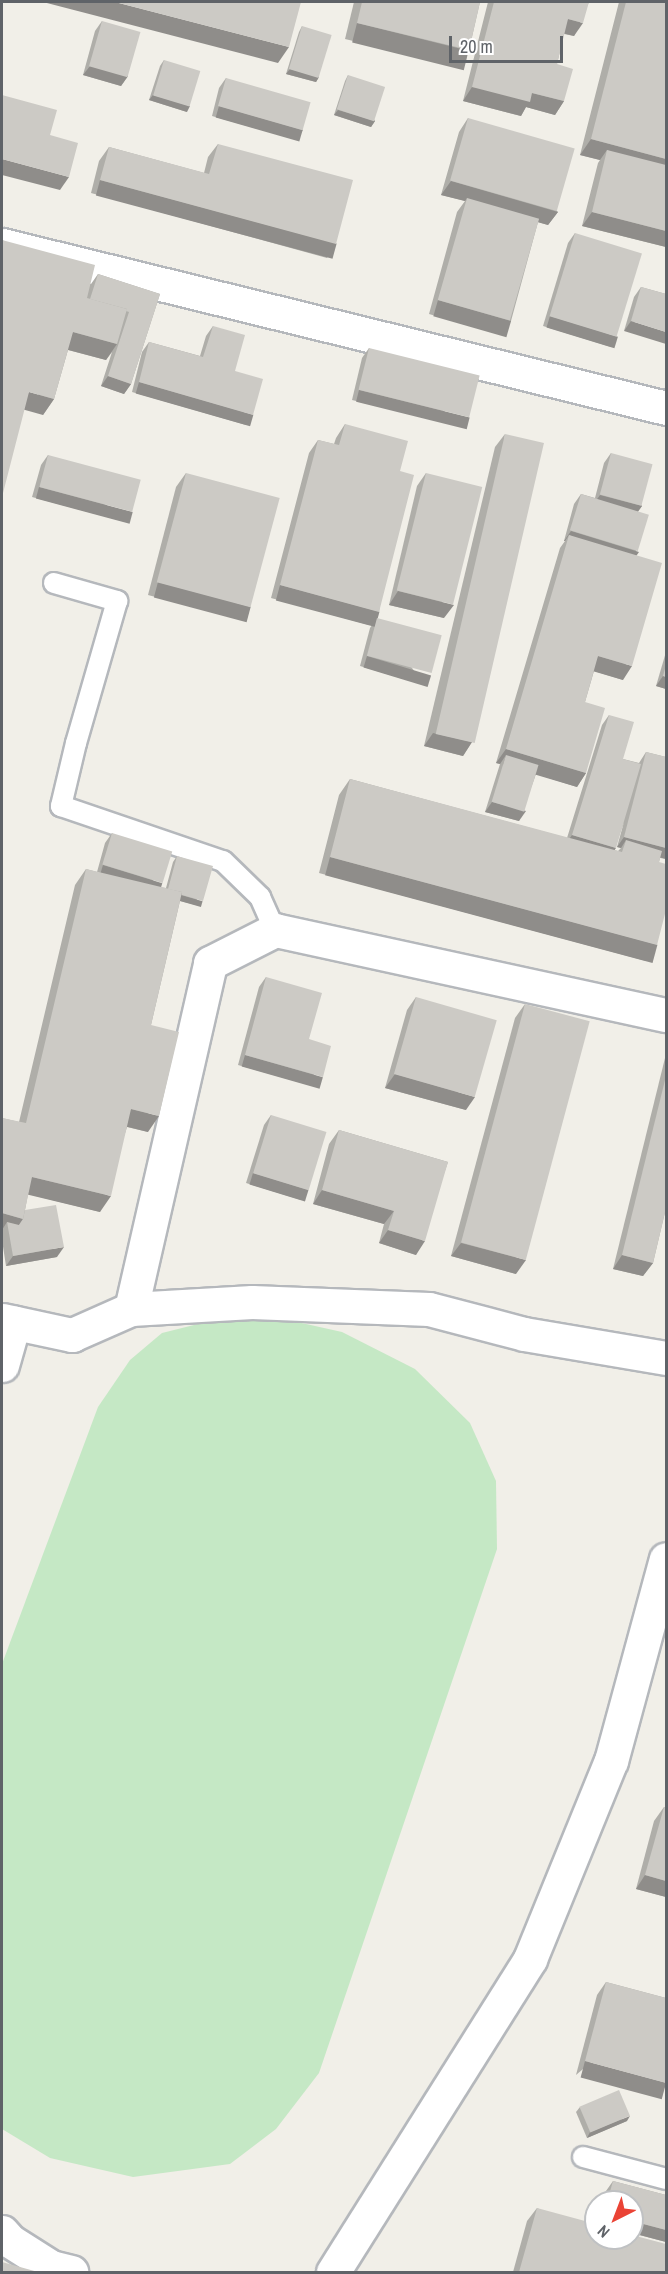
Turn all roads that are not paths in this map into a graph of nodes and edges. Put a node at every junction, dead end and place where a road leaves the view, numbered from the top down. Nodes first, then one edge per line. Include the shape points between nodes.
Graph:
1 (2, 245) edge
2 (666, 408) edge
3 (54, 583) dead end
4 (275, 930) junction
5 (666, 1015) edge
6 (131, 1309) junction
7 (8, 1322) edge
8 (666, 1359) edge
9 (2, 1365) edge
10 (666, 1559) edge
11 (663, 1593) edge
12 (583, 2157) dead end
13 (666, 2179) edge
14 (2, 2232) edge
15 (71, 2272) edge
16 (333, 2272) edge

1 - 2 street
3 - 4 lane via 117,601 61,806 223,861 260,897
4 - 5 street
4 - 6 street via 210,963
6 - 7 street via 72,1335
6 - 8 street via 252,1302 429,1309 524,1334
7 - 9 street
10 - 11 street
11 - 16 street via 611,1761 530,1959
12 - 13 lane
14 - 15 street via 51,2267

